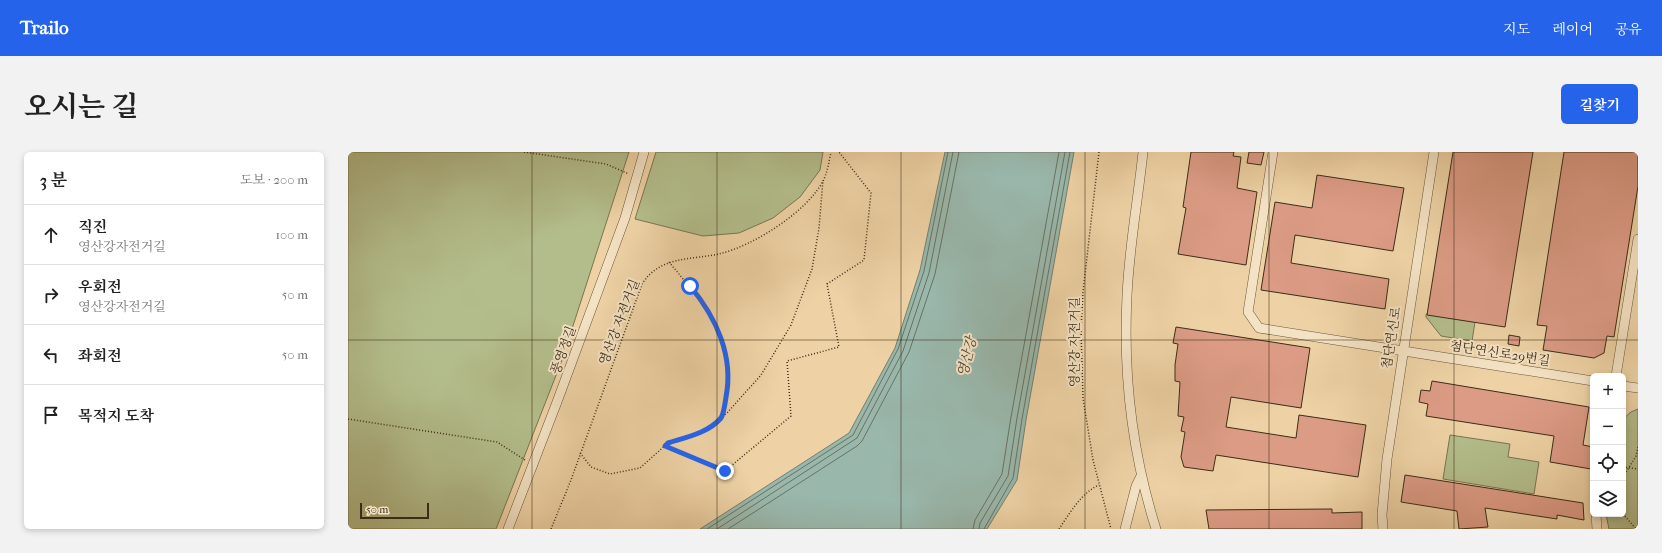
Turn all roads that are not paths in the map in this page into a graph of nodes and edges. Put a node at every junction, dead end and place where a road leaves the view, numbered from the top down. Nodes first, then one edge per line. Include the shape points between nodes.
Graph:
1 (644, 152) edge
2 (1143, 152) edge
3 (1273, 152) edge
4 (1434, 152) edge
5 (1638, 239) edge
6 (1402, 350) junction
7 (1616, 373) edge
8 (1590, 381) edge
9 (1626, 386) edge
10 (1638, 388) edge
11 (1141, 476) junction
12 (1596, 517) edge
13 (508, 529) edge
14 (1125, 529) edge
15 (1156, 529) edge
16 (1382, 529) edge
17 (1597, 529) edge

1 - 13 street, 풍영정길 via 622,225
2 - 11 street via 1127,296 1127,387
3 - 6 street, 첨단연신로29번길 via 1248,312 1259,328
4 - 6 street, 첨단연신로
5 - 7 street
6 - 8 street, 첨단연신로29번길
6 - 16 street, 첨단연신로 via 1387,459
9 - 10 street
11 - 14 street
11 - 15 street
12 - 17 street

